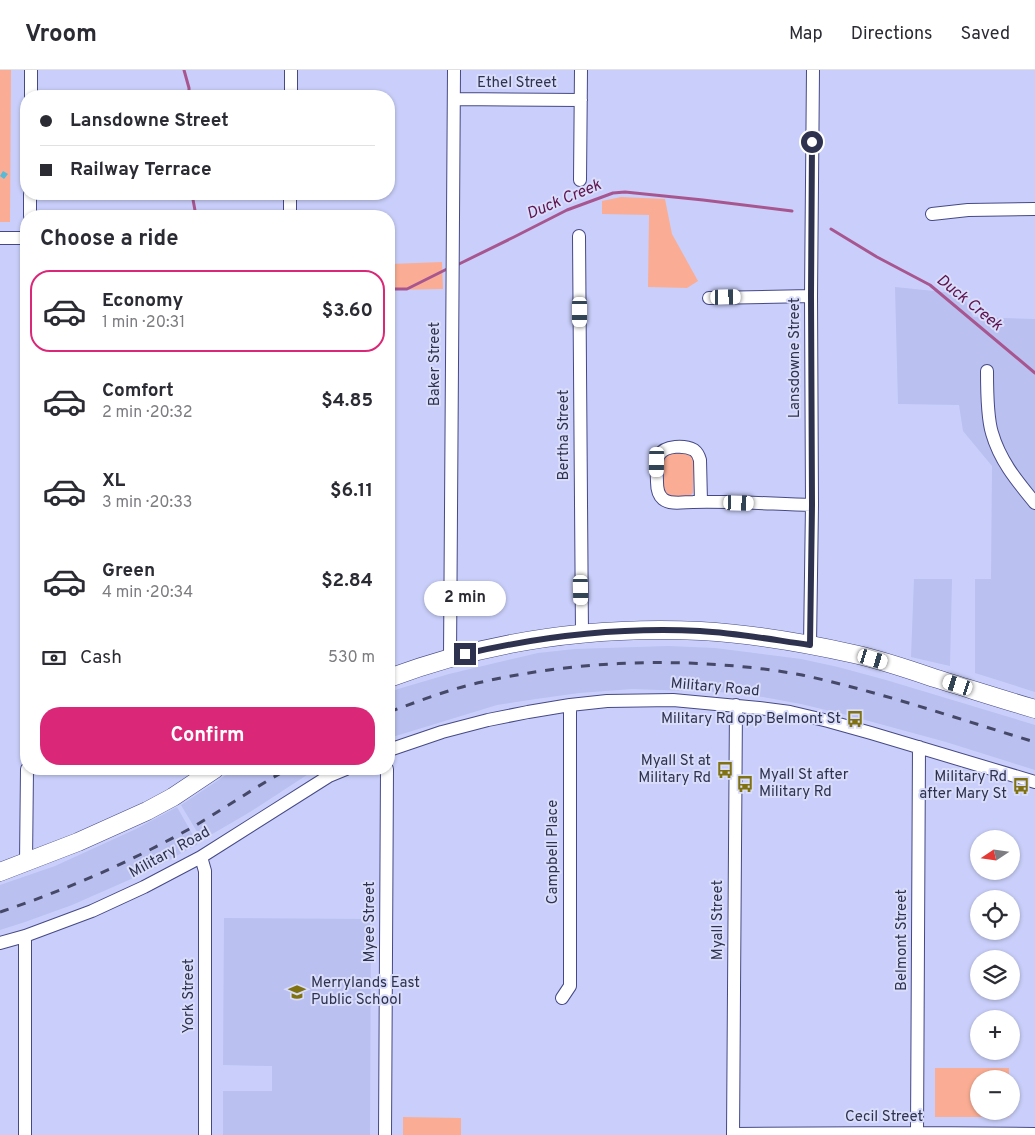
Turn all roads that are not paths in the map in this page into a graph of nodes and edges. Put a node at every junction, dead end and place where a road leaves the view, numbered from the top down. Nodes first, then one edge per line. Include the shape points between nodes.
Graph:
1 (31, 70) edge
2 (291, 70) edge
3 (454, 70) edge
4 (581, 70) edge
5 (813, 70) edge
6 (30, 90) edge
7 (290, 90) edge
8 (454, 99) junction
9 (581, 100) junction
10 (580, 180) dead end
11 (1035, 209) edge
12 (932, 214) dead end
13 (580, 236) dead end
14 (0, 238) edge
15 (20, 238) edge
16 (811, 296) junction
17 (710, 298) dead end
18 (987, 371) dead end
19 (700, 502) junction
20 (1035, 503) edge
21 (812, 505) junction
22 (582, 634) junction
23 (810, 645) junction
24 (450, 657) junction
25 (395, 676) edge
26 (570, 705) junction
27 (736, 705) junction
28 (1035, 709) edge
29 (918, 746) junction
30 (395, 748) edge
31 (27, 775) edge
32 (189, 775) edge
33 (206, 775) edge
34 (331, 775) edge
35 (387, 775) edge
36 (1035, 782) edge
37 (121, 822) junction
38 (201, 857) junction
39 (26, 862) junction
40 (0, 872) edge
41 (26, 936) junction
42 (0, 942) edge
43 (562, 998) dead end
44 (924, 1134) edge
45 (1035, 1134) edge
46 (25, 1135) edge
47 (205, 1135) edge
48 (385, 1135) edge
49 (733, 1135) edge

1 - 6 street
2 - 7 street
3 - 8 street, Baker Street
4 - 9 street
5 - 16 street, Lansdowne Street
8 - 9 street, Ethel Street
8 - 24 street, Baker Street
9 - 10 street
11 - 12 street
13 - 22 street, Bertha Street
14 - 15 street
16 - 17 street
16 - 21 street, Lansdowne Street
18 - 20 street via 991,432 998,452
19 - 19 street via 670,502 660,495 657,490 657,462 664,450 686,448 698,454
19 - 21 street
21 - 23 street, Lansdowne Street
22 - 23 main road via 700,631
22 - 24 main road
23 - 28 main road via 856,654
24 - 25 main road
26 - 27 street, Military Road via 673,700
26 - 30 street, Military Road via 488,720
26 - 43 street, Campbell Place via 570,986
27 - 29 street, Military Road via 790,712
27 - 49 street, Myall Street
29 - 36 street, Military Road
29 - 44 street, Belmont Street
31 - 39 street
32 - 37 main road via 144,802
33 - 37 main road via 173,797
34 - 38 street, Military Road
35 - 48 street, Myee Street
37 - 39 main road
38 - 41 street, Military Road via 92,911
38 - 47 street, York Street via 205,871
39 - 40 main road
41 - 42 street, Military Road
41 - 46 street
44 - 45 street, Cecil Street
44 - 49 street, Cecil Street

